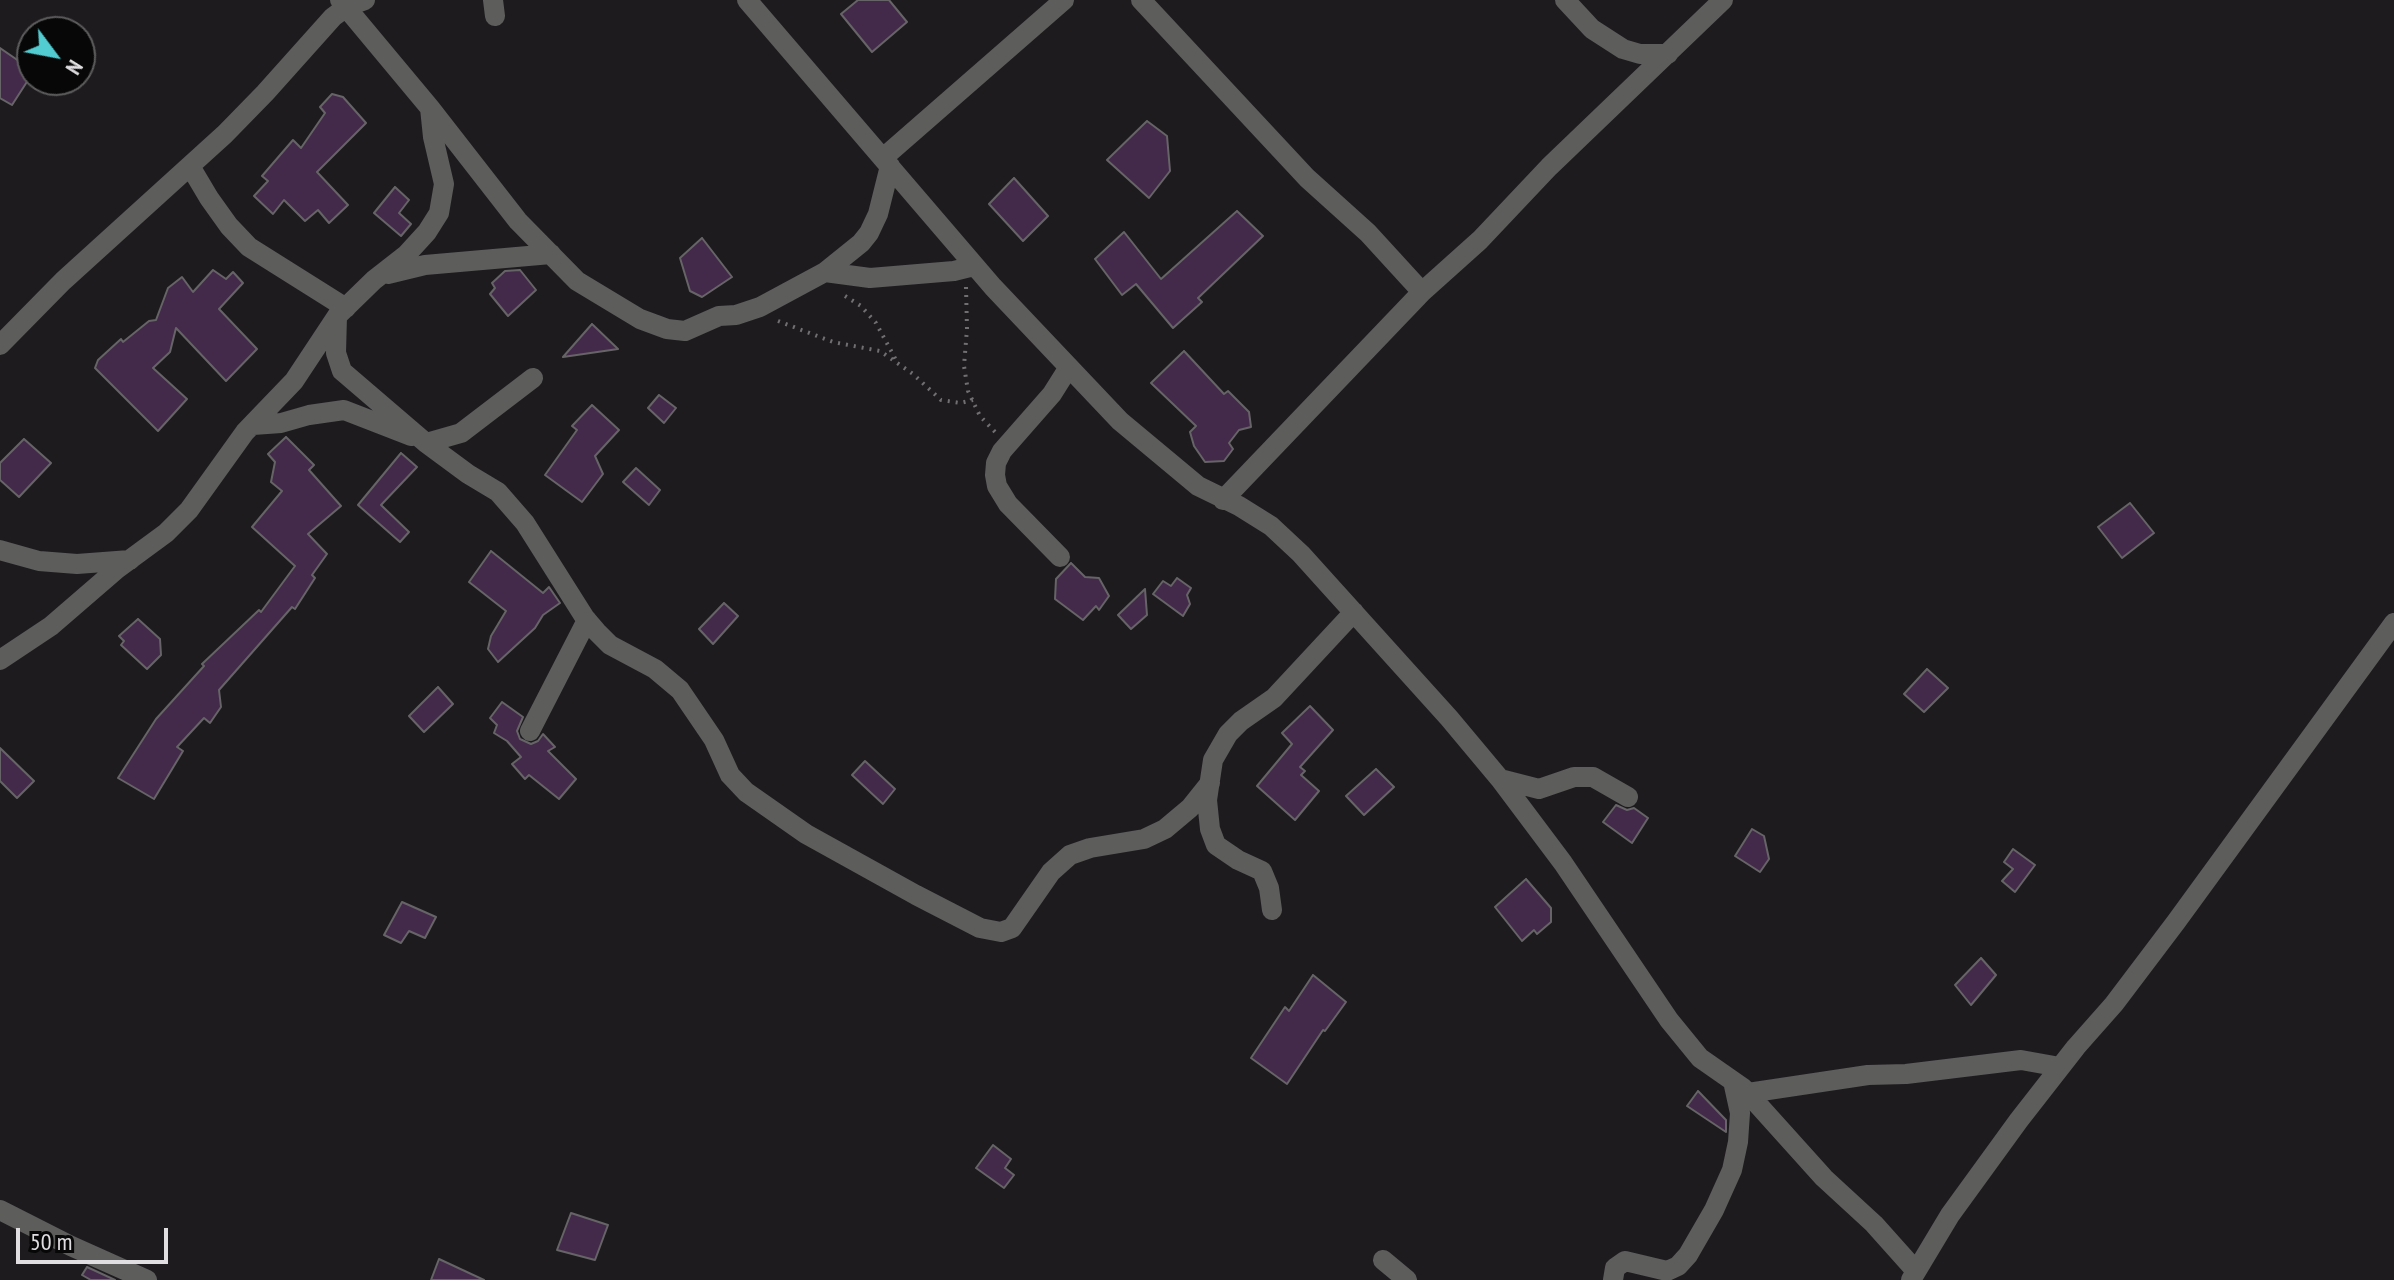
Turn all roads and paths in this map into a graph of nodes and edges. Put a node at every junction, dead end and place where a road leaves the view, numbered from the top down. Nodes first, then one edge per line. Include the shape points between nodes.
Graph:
1 (747, 0) edge
2 (1064, 0) edge
3 (1141, 0) edge
4 (1565, 0) edge
5 (1723, 0) edge
6 (351, 2) edge
7 (1668, 54) junction
8 (430, 108) junction
9 (886, 162) junction
10 (190, 166) junction
11 (551, 254) junction
12 (969, 268) junction
13 (827, 273) junction
14 (380, 276) junction
15 (1422, 292) junction
16 (745, 311) junction
17 (341, 312) junction
18 (0, 345) edge
19 (896, 361) junction
20 (1069, 367) junction
21 (533, 378) dead end
22 (973, 400) junction
23 (253, 425) junction
24 (424, 442) junction
25 (1007, 444) junction
26 (1223, 500) junction
27 (0, 550) edge
28 (1060, 557) dead end
29 (130, 560) junction
30 (1354, 612) junction
31 (587, 620) junction
32 (2394, 623) edge
33 (0, 660) edge
34 (530, 731) dead end
35 (1500, 779) junction
36 (1210, 783) junction
37 (1628, 797) dead end
38 (1272, 910) dead end
39 (2060, 1067) junction
40 (1740, 1087) junction
41 (0, 1210) edge
42 (1383, 1260) dead end
43 (1913, 1276) edge
44 (147, 1280) edge
45 (1407, 1280) edge
46 (1613, 1280) edge

1 - 9 street
2 - 9 street
3 - 15 street
4 - 7 street via 1592,29 1623,49
5 - 7 street
6 - 8 street
6 - 10 street
7 - 15 street
8 - 11 street via 518,221
8 - 14 street via 444,184 439,213 406,255
9 - 12 street
9 - 13 street via 878,214 869,233
10 - 17 street via 249,247
10 - 18 street
11 - 14 street via 425,265
11 - 16 street via 577,281 667,329 685,331
12 - 13 street via 870,278
12 - 20 street
12 - 22 path via 964,366
13 - 16 street
13 - 19 path via 834,289 876,323
14 - 17 street
15 - 26 street
16 - 19 path via 833,342 880,351
17 - 23 street via 294,381
17 - 24 street via 336,353 342,371
19 - 22 path via 941,400
20 - 25 street
20 - 26 street via 1163,459
21 - 24 street via 461,433
22 - 25 path via 980,416
23 - 24 street via 344,410
23 - 29 street via 189,510
24 - 31 street via 498,492 525,523
25 - 28 street via 996,463 997,486
26 - 30 street via 1271,526
27 - 29 street via 77,564
29 - 33 street via 51,626
30 - 35 street
30 - 36 street via 1274,698 1228,734 1213,760
31 - 34 street
31 - 36 street via 610,645 655,669 680,690 709,731 730,775 746,792 806,834 993,932 1012,928 1051,872 1070,855 1144,839 1165,829
32 - 39 street via 2176,922
35 - 37 street via 1539,789 1574,777 1593,777
35 - 40 street via 1669,1020 1700,1058
36 - 38 street via 1207,800 1216,845 1262,871
39 - 40 street via 2021,1060
39 - 43 street via 1950,1215
40 - 43 street via 1874,1224
40 - 46 street via 1732,1170 1688,1255 1667,1271 1625,1261 1615,1268
41 - 44 street
42 - 45 street

